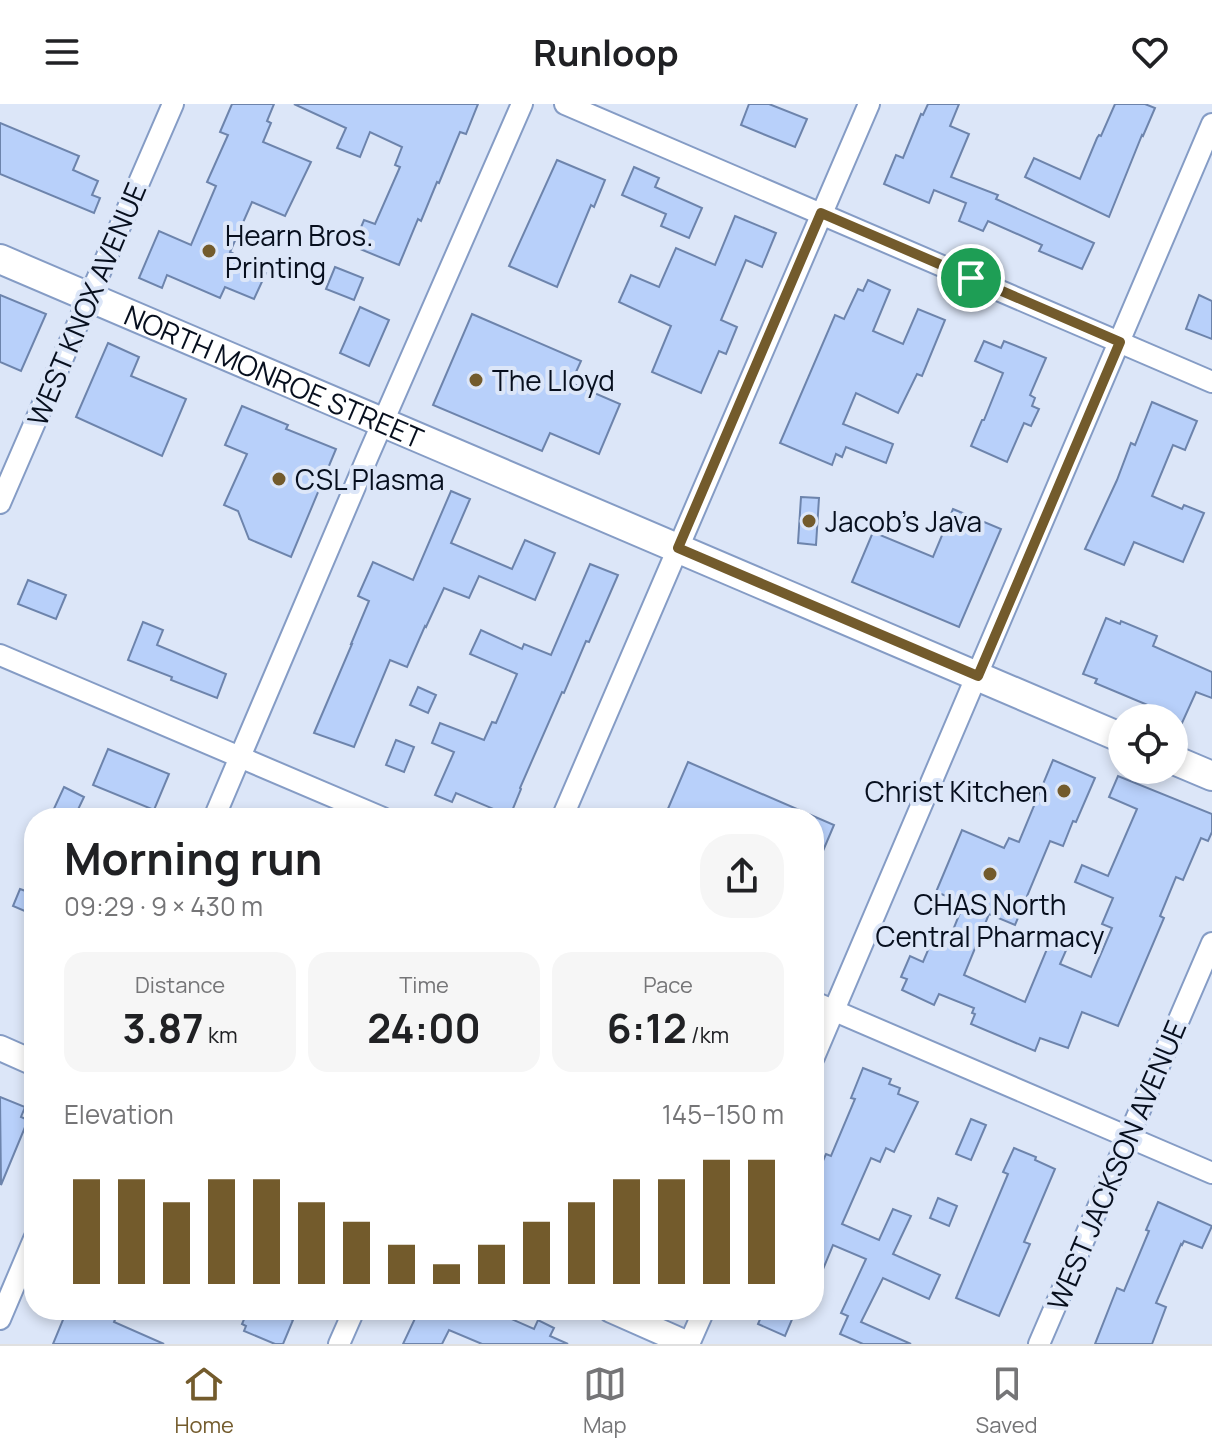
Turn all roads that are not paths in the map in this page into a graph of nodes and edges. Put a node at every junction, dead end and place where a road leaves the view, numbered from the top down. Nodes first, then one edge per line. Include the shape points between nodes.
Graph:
1 (173, 104) edge
2 (522, 104) edge
3 (565, 104) edge
4 (869, 104) edge
5 (1212, 124) edge
6 (821, 213) junction
7 (0, 259) edge
8 (89, 297) junction
9 (1120, 342) junction
10 (1212, 382) edge
11 (383, 422) junction
12 (0, 503) edge
13 (678, 548) junction
14 (0, 655) edge
15 (978, 676) junction
16 (1108, 732) edge
17 (240, 757) junction
18 (1188, 766) edge
19 (1212, 776) edge
20 (218, 808) edge
21 (360, 808) edge
22 (566, 808) edge
23 (1212, 943) edge
24 (824, 1006) edge
25 (834, 1010) junction
26 (824, 1034) edge
27 (0, 1048) edge
28 (24, 1059) edge
29 (1129, 1137) junction
30 (1212, 1173) edge
31 (24, 1263) edge
32 (0, 1319) edge
33 (350, 1320) edge
34 (634, 1320) edge
35 (700, 1320) edge
36 (339, 1344) edge
37 (689, 1344) edge
38 (1039, 1344) edge

1 - 8 street, WEST KNOX AVENUE
2 - 11 street
3 - 6 street
4 - 6 street
5 - 9 street
6 - 9 street
6 - 13 street
7 - 8 main road, NORTH MONROE STREET
8 - 11 main road, NORTH MONROE STREET
8 - 12 street, WEST KNOX AVENUE
9 - 10 street
9 - 15 street
11 - 13 main road, NORTH MONROE STREET
11 - 17 street
13 - 15 main road, NORTH MONROE STREET
13 - 22 street
14 - 17 street
15 - 16 main road, NORTH MONROE STREET
15 - 25 street
17 - 20 street
17 - 21 street
18 - 19 main road
23 - 29 street, WEST JACKSON AVENUE
24 - 25 street
25 - 26 street
25 - 29 street
27 - 28 street
29 - 30 street
29 - 38 street, WEST JACKSON AVENUE
31 - 32 street
33 - 36 street
34 - 37 street
35 - 37 street

